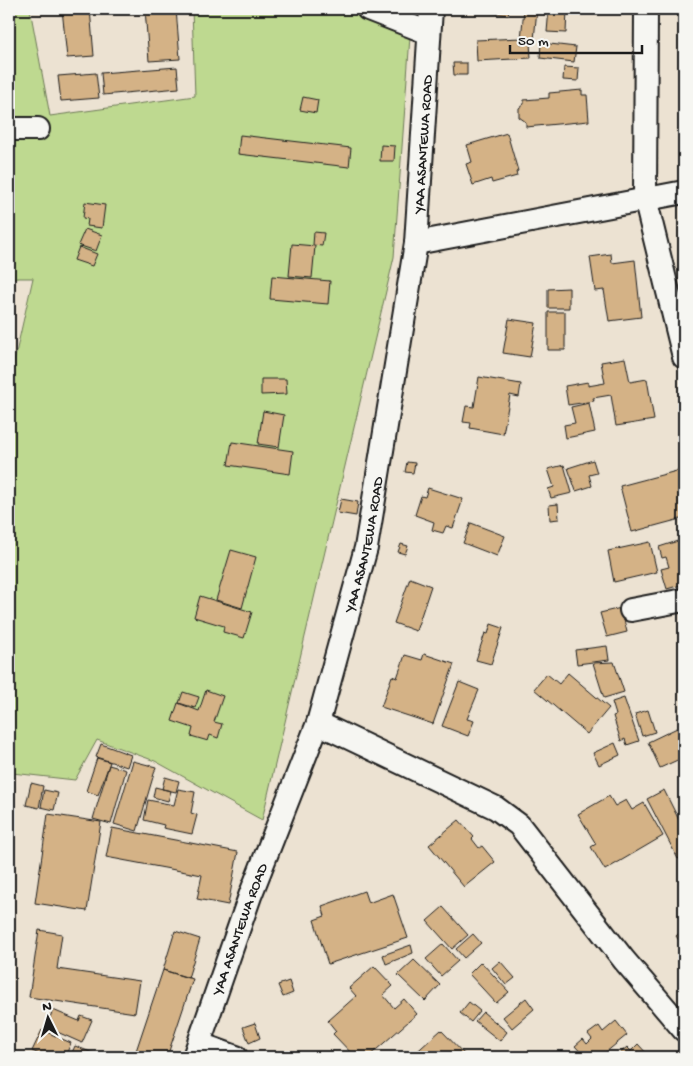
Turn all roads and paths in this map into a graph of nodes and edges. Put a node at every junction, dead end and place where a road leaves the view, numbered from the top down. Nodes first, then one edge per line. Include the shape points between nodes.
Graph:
1 (368, 9) edge
2 (432, 9) edge
3 (646, 9) edge
4 (429, 33) junction
5 (38, 129) dead end
6 (9, 130) edge
7 (684, 192) edge
8 (645, 198) junction
9 (416, 243) junction
10 (684, 357) edge
11 (684, 600) edge
12 (631, 610) dead end
13 (318, 723) junction
14 (684, 1030) edge
15 (197, 1051) edge
16 (236, 1057) edge

1 - 4 street
2 - 4 street, YAA ASANTEWA ROAD
3 - 8 street
4 - 9 street, YAA ASANTEWA ROAD
5 - 6 street
7 - 8 street
8 - 9 street
8 - 10 street
9 - 13 street, YAA ASANTEWA ROAD via 366,548
11 - 12 street
13 - 14 street via 496,808 519,825 624,960
13 - 15 street, YAA ASANTEWA ROAD via 250,896
15 - 16 street

